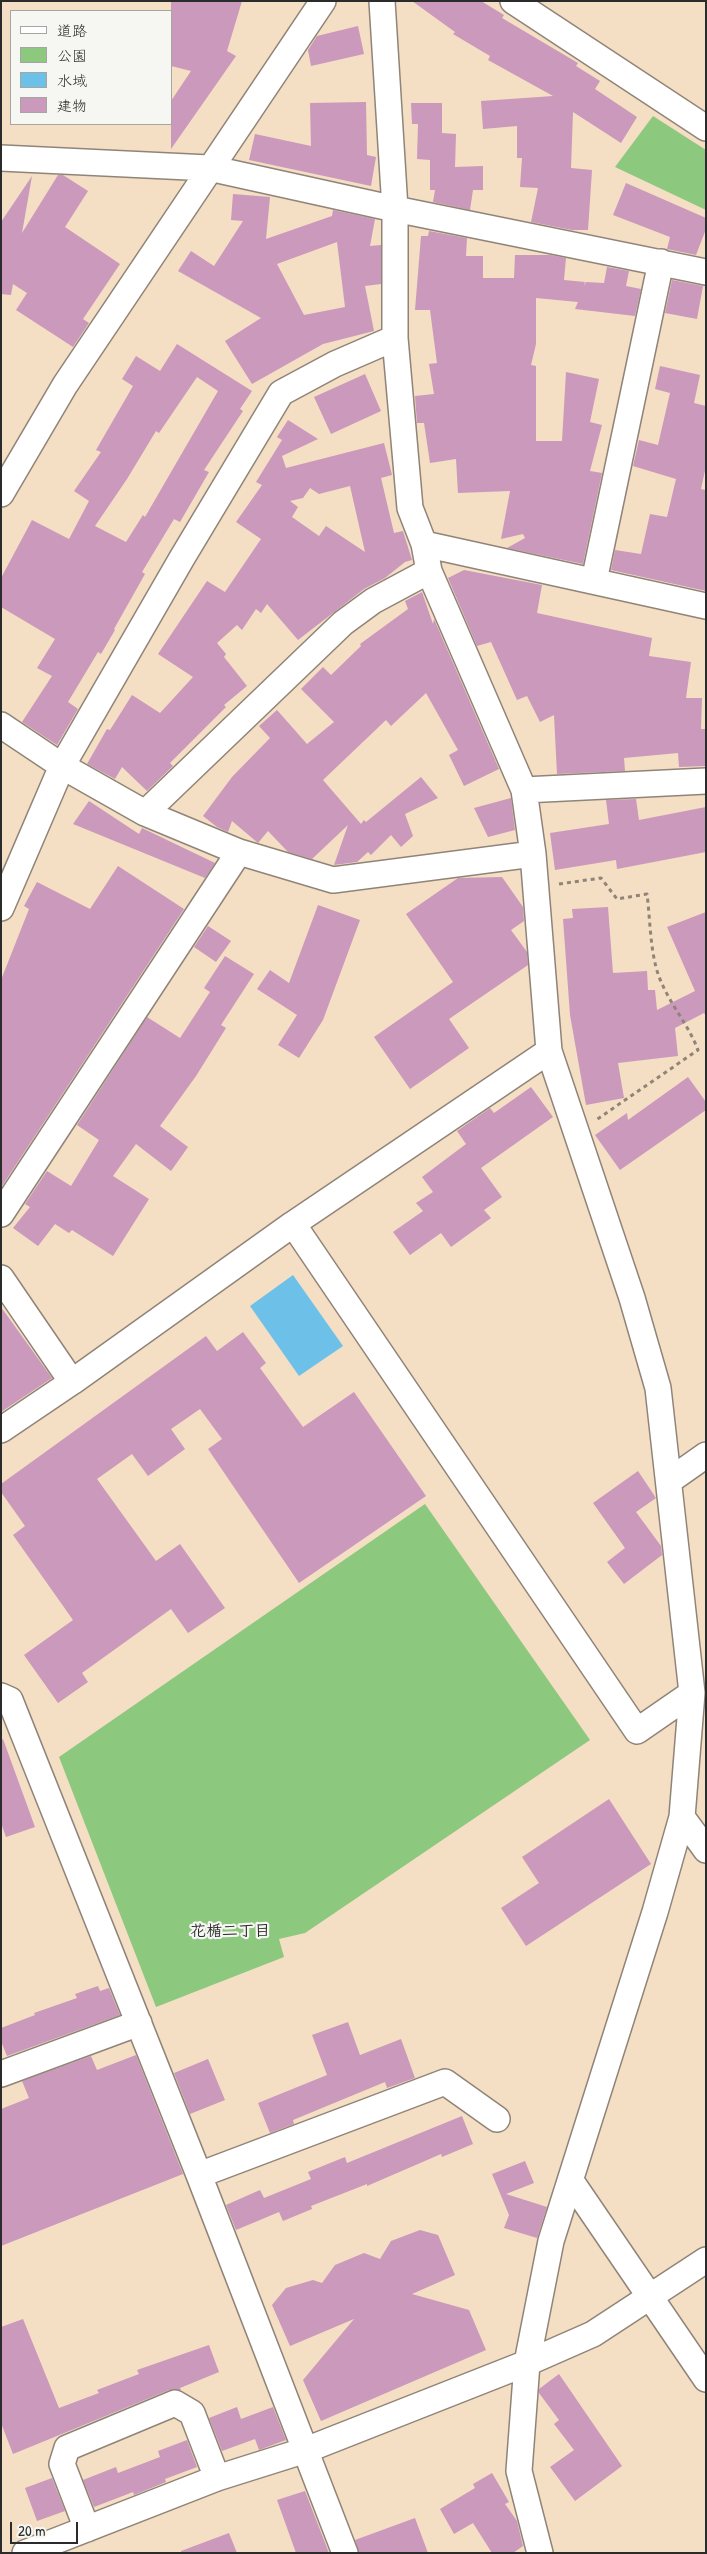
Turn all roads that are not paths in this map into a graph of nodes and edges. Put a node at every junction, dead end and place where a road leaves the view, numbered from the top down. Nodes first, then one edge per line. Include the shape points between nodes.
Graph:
1 (323, 1) edge
2 (382, 1) edge
3 (513, 1) edge
4 (706, 128) edge
5 (4, 162) edge
6 (209, 168) junction
7 (395, 209) junction
8 (662, 262) junction
9 (706, 272) edge
10 (395, 338) junction
11 (1, 494) edge
12 (424, 544) junction
13 (429, 571) junction
14 (594, 581) junction
15 (706, 606) edge
16 (1, 725) edge
17 (62, 766) junction
18 (705, 782) edge
19 (524, 790) junction
20 (145, 813) junction
21 (239, 852) junction
22 (533, 854) junction
23 (1, 908) edge
24 (549, 1051) junction
25 (1, 1214) edge
26 (293, 1224) junction
27 (1, 1278) edge
28 (72, 1382) junction
29 (1, 1430) edge
30 (706, 1455) edge
31 (669, 1480) junction
32 (692, 1693) junction
33 (1, 1696) edge
34 (682, 1817) junction
35 (706, 1850) edge
36 (138, 2023) junction
37 (1, 2074) edge
38 (497, 2119) dead end
39 (199, 2175) junction
40 (571, 2181) junction
41 (706, 2260) edge
42 (650, 2297) junction
43 (527, 2363) junction
44 (706, 2378) edge
45 (306, 2450) junction
46 (217, 2478) junction
47 (87, 2529) junction
48 (25, 2553) edge
49 (345, 2553) edge
50 (540, 2553) edge

1 - 6 street
2 - 7 street
3 - 4 street
5 - 6 street
6 - 7 street
6 - 11 street via 65,385
7 - 8 street
7 - 10 street
8 - 9 street
8 - 14 street
10 - 12 street via 410,508
10 - 17 street via 335,364 281,393
12 - 13 street
12 - 14 street
13 - 19 street
13 - 20 street via 373,601 343,624
14 - 15 street
16 - 17 street
17 - 20 street
17 - 23 street
18 - 19 street
19 - 22 street
20 - 21 street
21 - 22 street via 333,880
21 - 25 street
22 - 24 street
24 - 26 street
24 - 31 street via 647,1344 658,1388
26 - 28 street
26 - 32 street via 636,1731
27 - 28 street
28 - 29 street
30 - 31 street
31 - 32 street
32 - 34 street
33 - 36 street via 10,1700
34 - 35 street
34 - 40 street
36 - 37 street
36 - 39 street
38 - 39 street via 446,2082
39 - 45 street
40 - 42 street
40 - 43 street via 550,2241
41 - 42 street
42 - 43 street via 593,2334
42 - 44 street
43 - 45 street
43 - 50 street via 519,2471
45 - 46 street
45 - 49 street
46 - 47 street
46 - 47 street via 192,2413 175,2403 67,2448 62,2464
47 - 48 street

